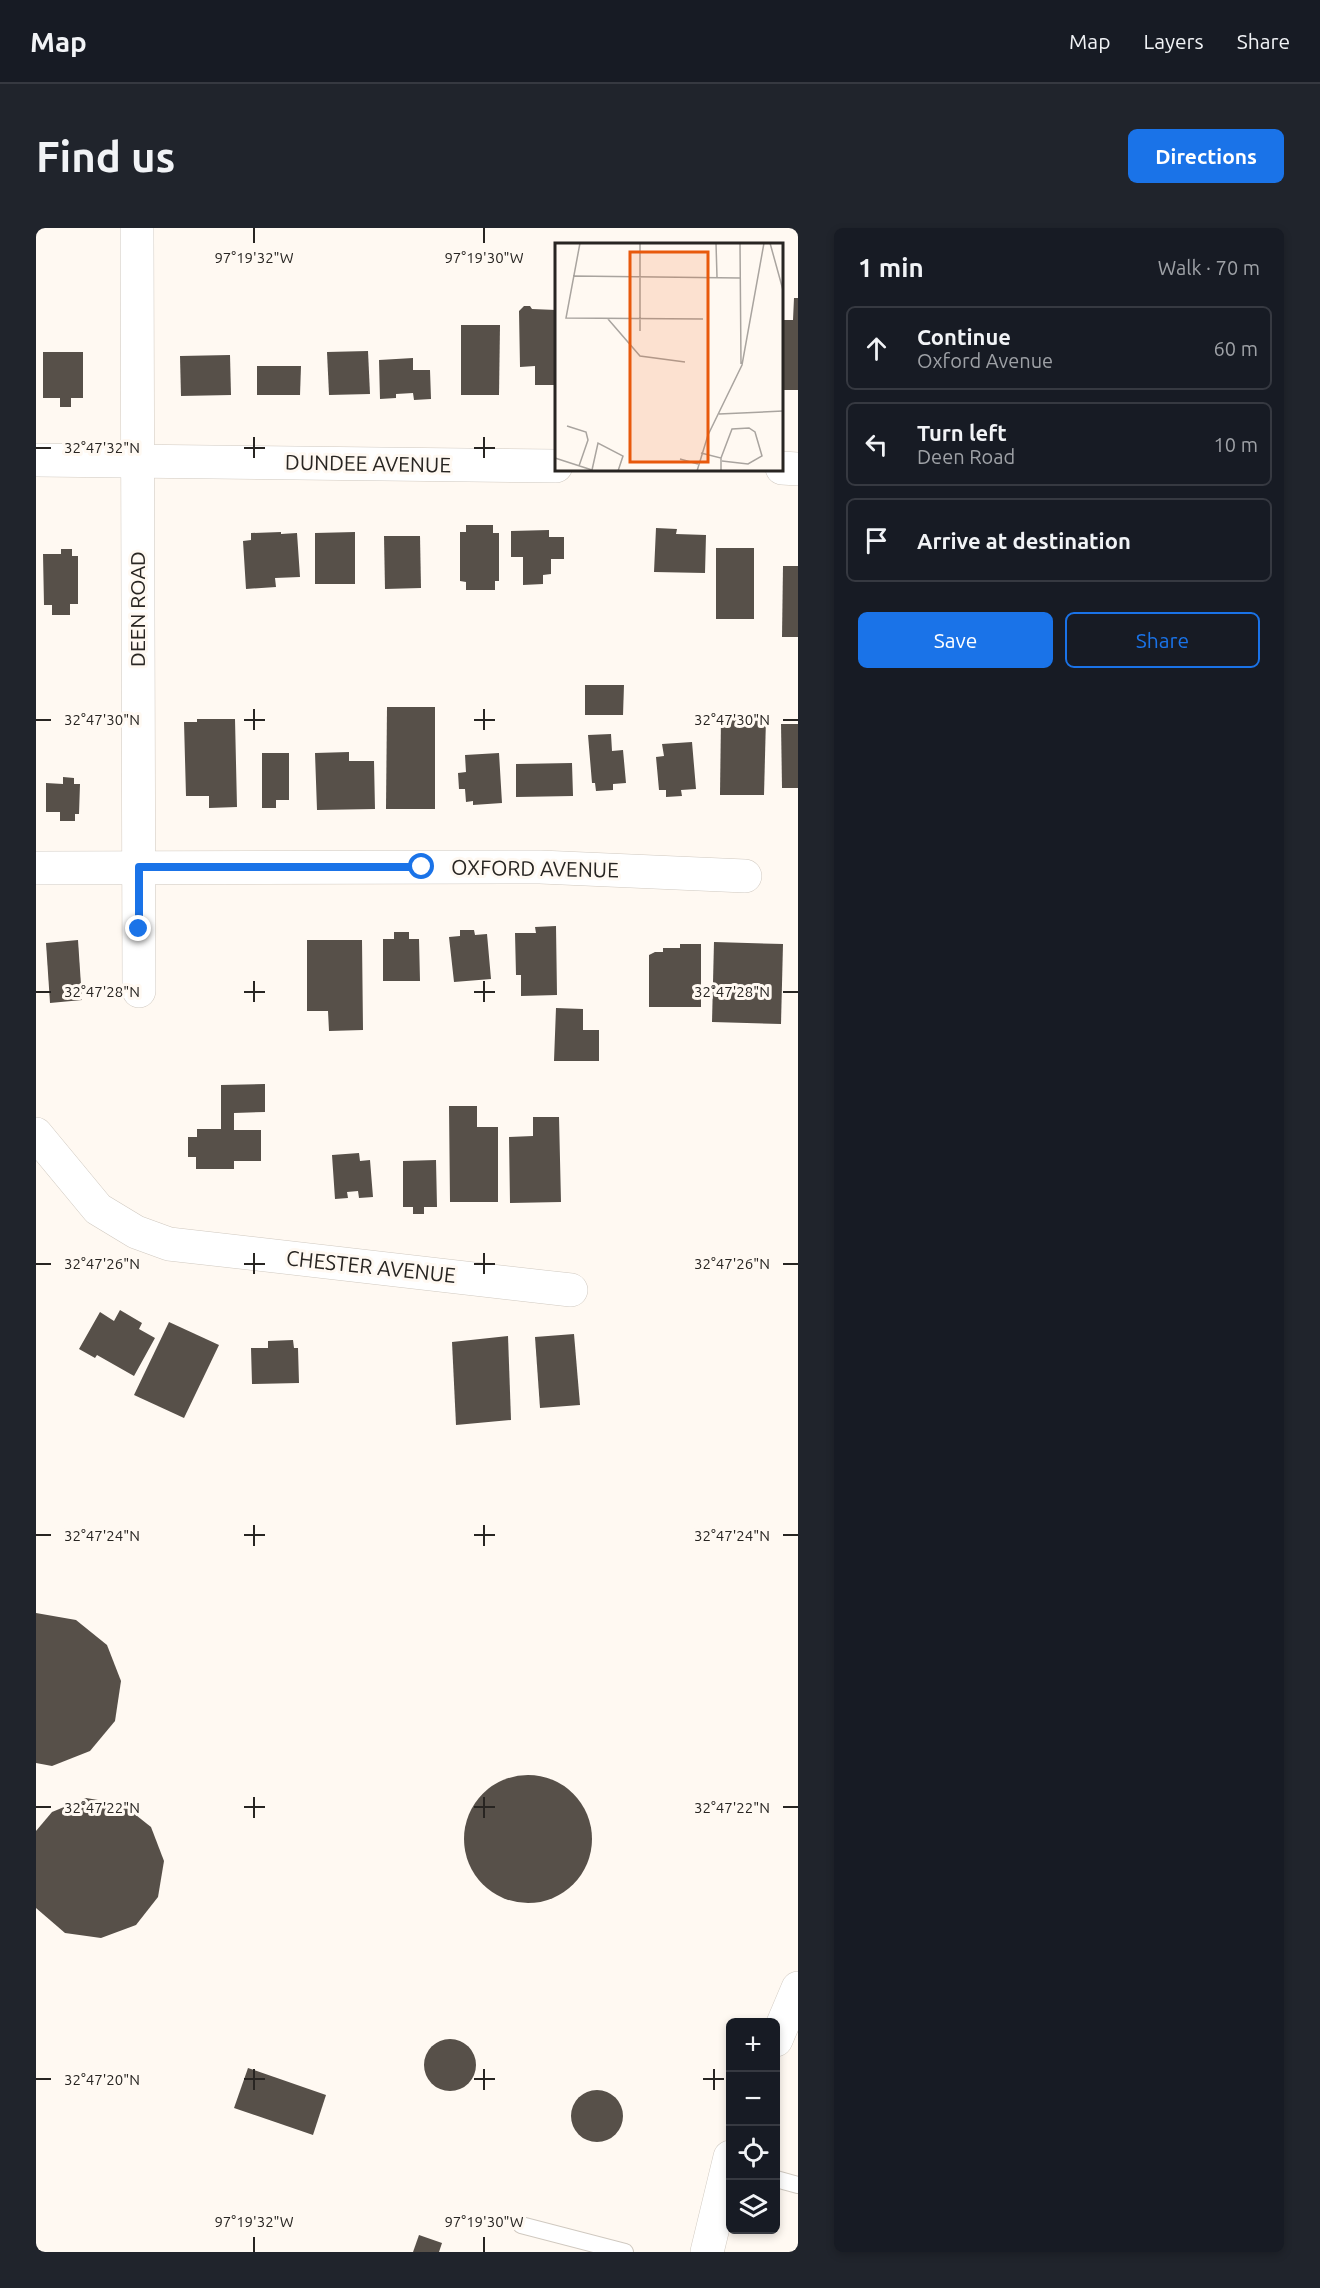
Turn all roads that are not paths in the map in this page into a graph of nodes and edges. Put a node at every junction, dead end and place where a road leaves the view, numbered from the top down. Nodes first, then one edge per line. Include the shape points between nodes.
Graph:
1 (137, 228) edge
2 (36, 460) edge
3 (138, 461) junction
4 (555, 466) edge
5 (139, 867) junction
6 (36, 868) edge
7 (745, 876) dead end
8 (139, 991) dead end
9 (36, 1134) edge
10 (570, 1290) dead end
11 (798, 1988) edge
12 (780, 2031) edge
13 (726, 2177) edge
14 (780, 2180) edge
15 (798, 2185) edge
16 (521, 2225) dead end
17 (625, 2252) edge
18 (706, 2252) edge

1 - 3 street, DEEN ROAD
2 - 3 street, DUNDEE AVENUE
3 - 4 street, DUNDEE AVENUE
3 - 5 street, DEEN ROAD
5 - 6 street, OXFORD AVENUE
5 - 7 street, OXFORD AVENUE via 540,867
5 - 8 street, DEEN ROAD
9 - 10 street, CHESTER AVENUE via 98,1209 136,1233 169,1244
11 - 12 street
13 - 18 street
14 - 15 lane
16 - 17 lane

